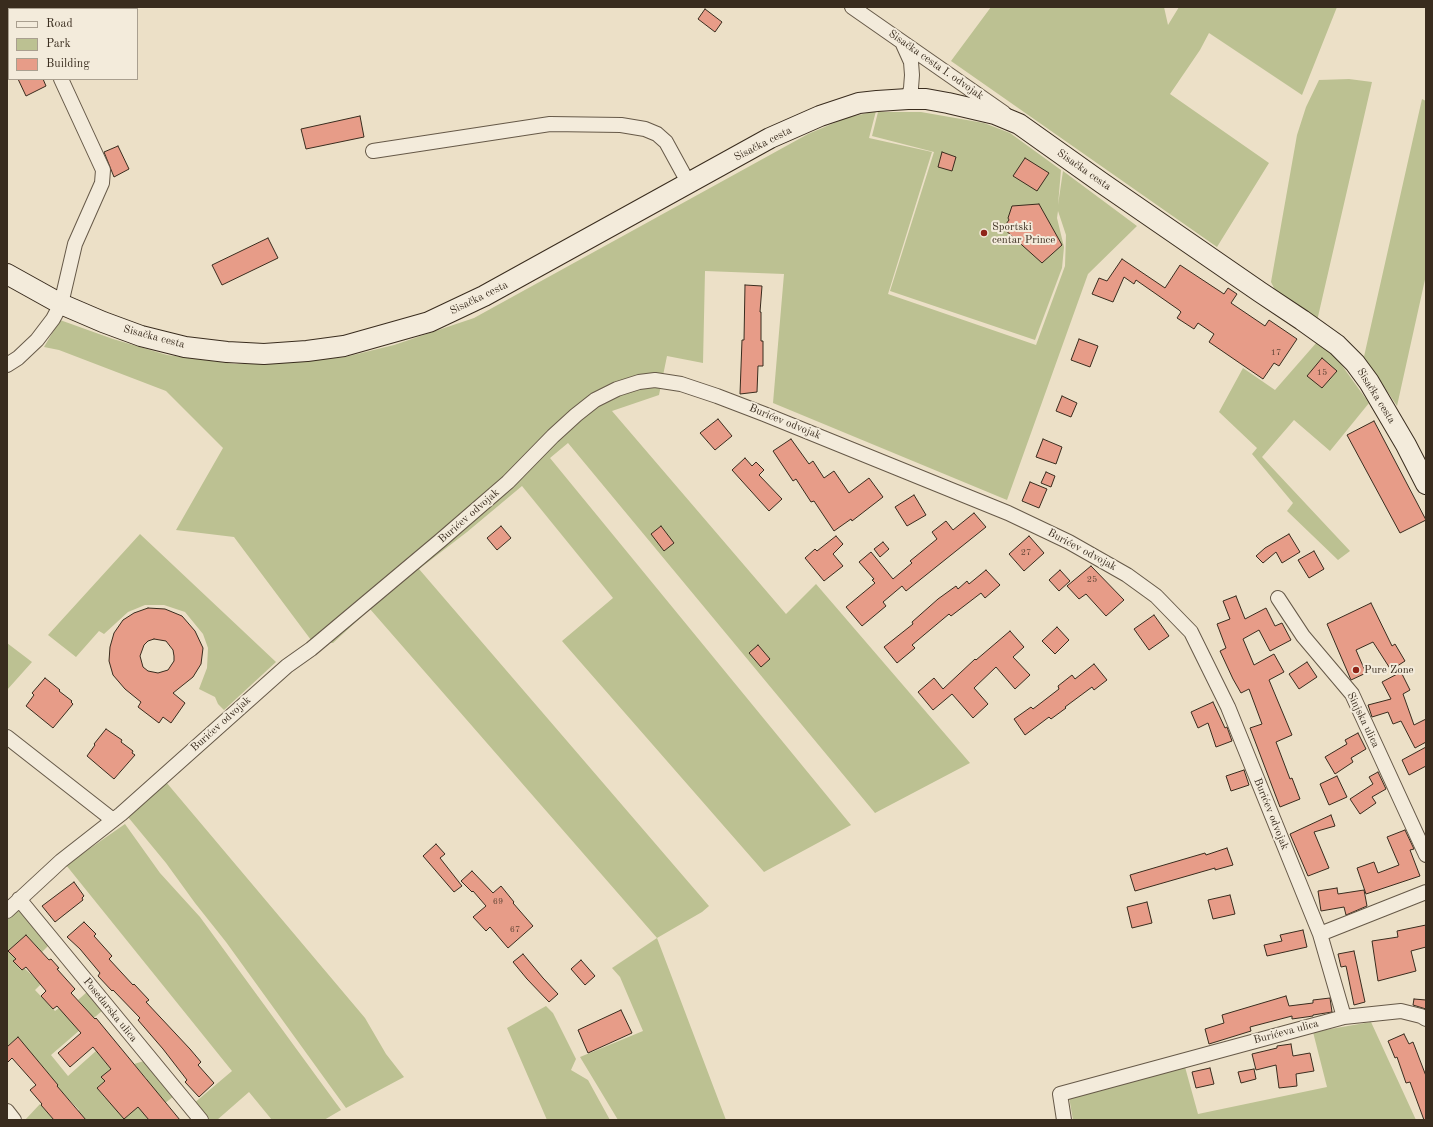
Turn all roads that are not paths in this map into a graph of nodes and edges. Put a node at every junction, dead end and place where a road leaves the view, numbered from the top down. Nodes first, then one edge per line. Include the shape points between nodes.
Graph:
1 (852, 7) edge
2 (901, 41) junction
3 (61, 80) edge
4 (908, 99) junction
5 (1019, 124) junction
6 (373, 151) dead end
7 (689, 184) junction
8 (7, 274) edge
9 (61, 304) junction
10 (7, 365) edge
11 (1426, 484) edge
12 (1278, 598) dead end
13 (7, 737) edge
14 (113, 820) junction
15 (1426, 855) edge
16 (1426, 892) edge
17 (19, 900) junction
18 (7, 911) edge
19 (1320, 934) junction
20 (1344, 1017) junction
21 (1426, 1019) edge
22 (7, 1111) edge
23 (14, 1120) edge
24 (201, 1120) edge
25 (1064, 1120) edge

1 - 2 street, Sisačka cesta I. odvojak
2 - 4 street via 910,62 912,75
2 - 5 street, Sisačka cesta I. odvojak
3 - 9 street via 103,170 102,184 75,244
4 - 5 main road, Sisačka cesta via 955,104 995,114
4 - 7 main road, Sisačka cesta via 860,103 820,116 770,138
5 - 11 main road, Sisačka cesta via 1337,345 1369,382
6 - 7 street via 550,124 621,125 657,134 666,142
7 - 9 main road, Sisačka cesta via 484,296 429,322 344,346 264,354 185,347 141,336
8 - 9 main road, Sisačka cesta
9 - 10 street via 37,340
12 - 15 street, Sinjska ulica via 1303,636 1352,694
13 - 14 street
14 - 17 street via 61,861
14 - 19 street, Burićev odvojak via 287,666 311,649 508,482 553,436 595,400 618,388 655,380 681,384 751,409 1008,513 1069,542 1127,575 1156,596 1191,632 1228,707
16 - 19 street
17 - 18 street
17 - 24 street, Posedarska ulica
19 - 20 street
20 - 21 street via 1402,1012
20 - 25 street, Burićeva ulica via 1060,1094
22 - 23 street

